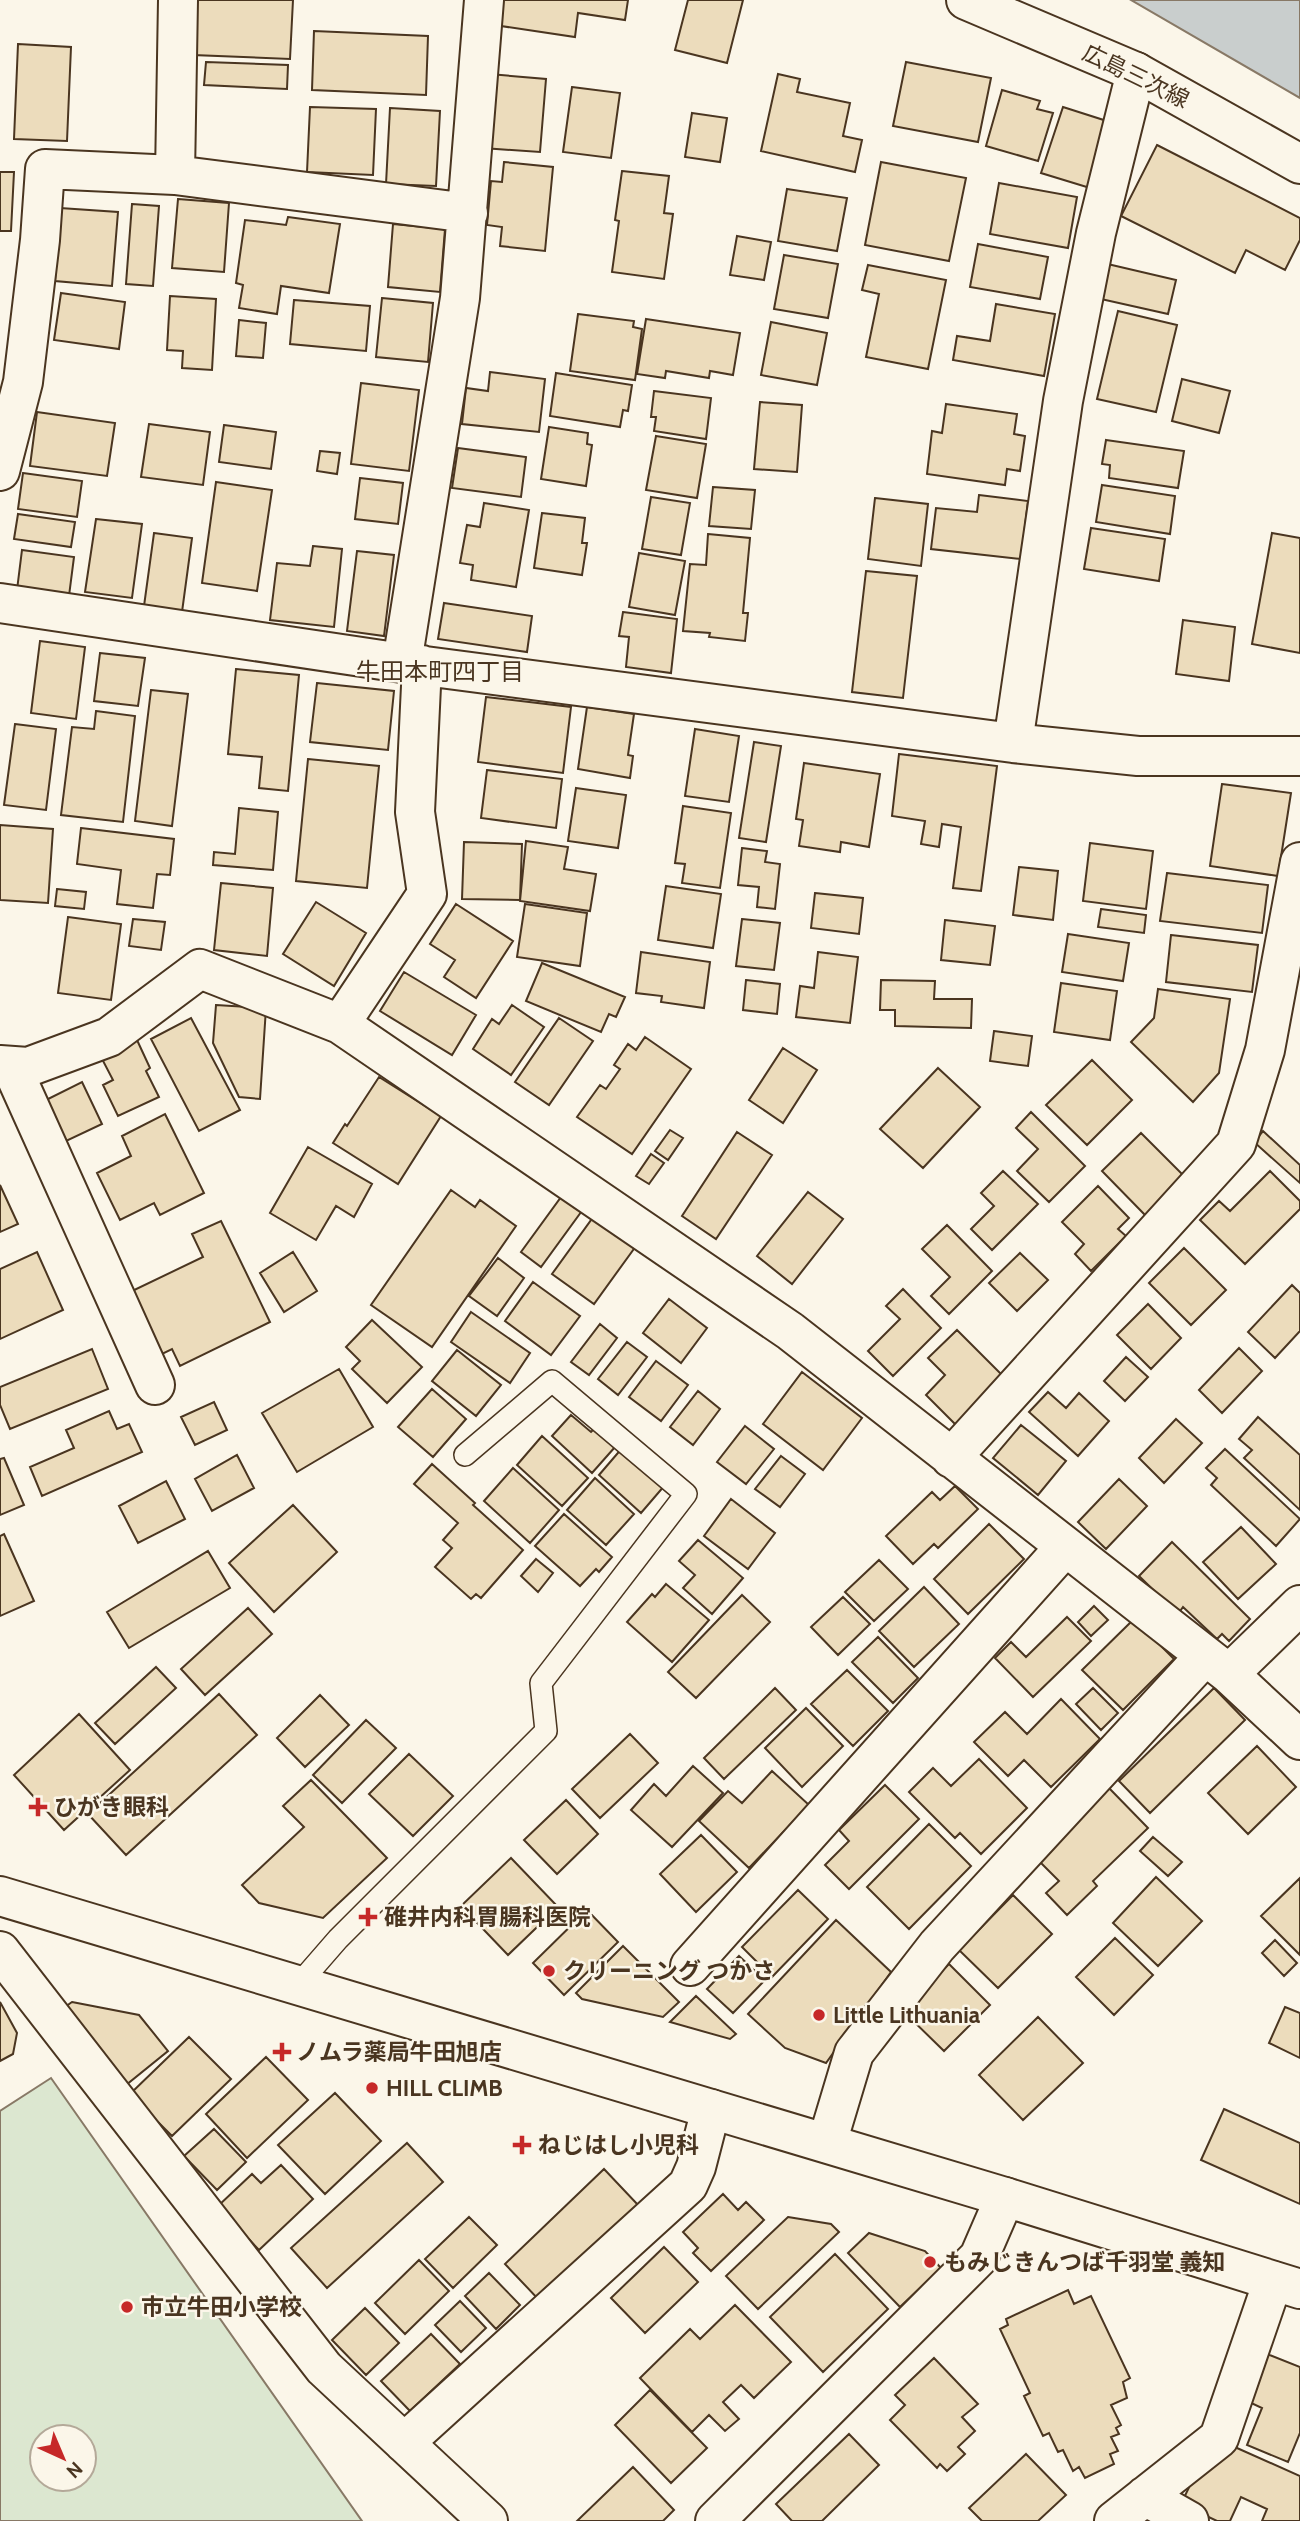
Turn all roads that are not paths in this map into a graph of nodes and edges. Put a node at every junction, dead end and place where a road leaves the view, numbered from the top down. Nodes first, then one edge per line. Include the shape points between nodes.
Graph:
1 (177, 0) edge
2 (484, 0) edge
3 (965, 0) edge
4 (1136, 72) junction
5 (1300, 164) edge
6 (175, 175) junction
7 (468, 213) junction
8 (0, 471) edge
9 (0, 603) edge
10 (412, 664) junction
11 (1013, 743) junction
12 (1300, 756) edge
13 (1300, 862) edge
14 (340, 1024) junction
15 (6, 1067) edge
16 (155, 1385) dead end
17 (465, 1455) dead end
18 (951, 1458) junction
19 (1065, 1547) junction
20 (1300, 1605) edge
21 (1216, 1665) junction
22 (1300, 1740) edge
23 (6, 1898) edge
24 (0, 1945) edge
25 (0, 1951) edge
26 (690, 1966) dead end
27 (298, 1985) junction
28 (711, 2109) junction
29 (827, 2143) junction
30 (1005, 2197) junction
31 (1287, 2285) edge
32 (404, 2443) junction
33 (1145, 2497) junction
34 (488, 2521) edge
35 (715, 2521) edge
36 (1114, 2521) edge
37 (1189, 2521) edge

1 - 6 street
2 - 7 street
3 - 4 street, 広島三次線
4 - 5 street, 広島三次線
4 - 11 street via 1096,233 1063,401
6 - 7 street
6 - 8 street via 45,169 23,382
7 - 10 street
9 - 10 street
10 - 11 street
10 - 14 street via 415,812 427,894
11 - 12 street via 1138,757
13 - 18 street via 1265,1050 1236,1144
14 - 15 street via 200,969 109,1037 29,1067
14 - 18 street via 790,1331
15 - 16 street
17 - 27 lane via 552,1381 686,1493 541,1683 546,1731 338,1939
18 - 19 street
19 - 21 street
19 - 26 street
20 - 21 street
21 - 22 street
21 - 29 street via 937,1946 854,2053
23 - 24 street
23 - 27 street
25 - 32 street via 324,2368
27 - 28 street
28 - 29 street
28 - 32 street via 688,2185
29 - 30 street
30 - 31 street
30 - 35 street via 979,2257
31 - 33 street via 1219,2438
32 - 34 street
33 - 36 street
33 - 37 street

